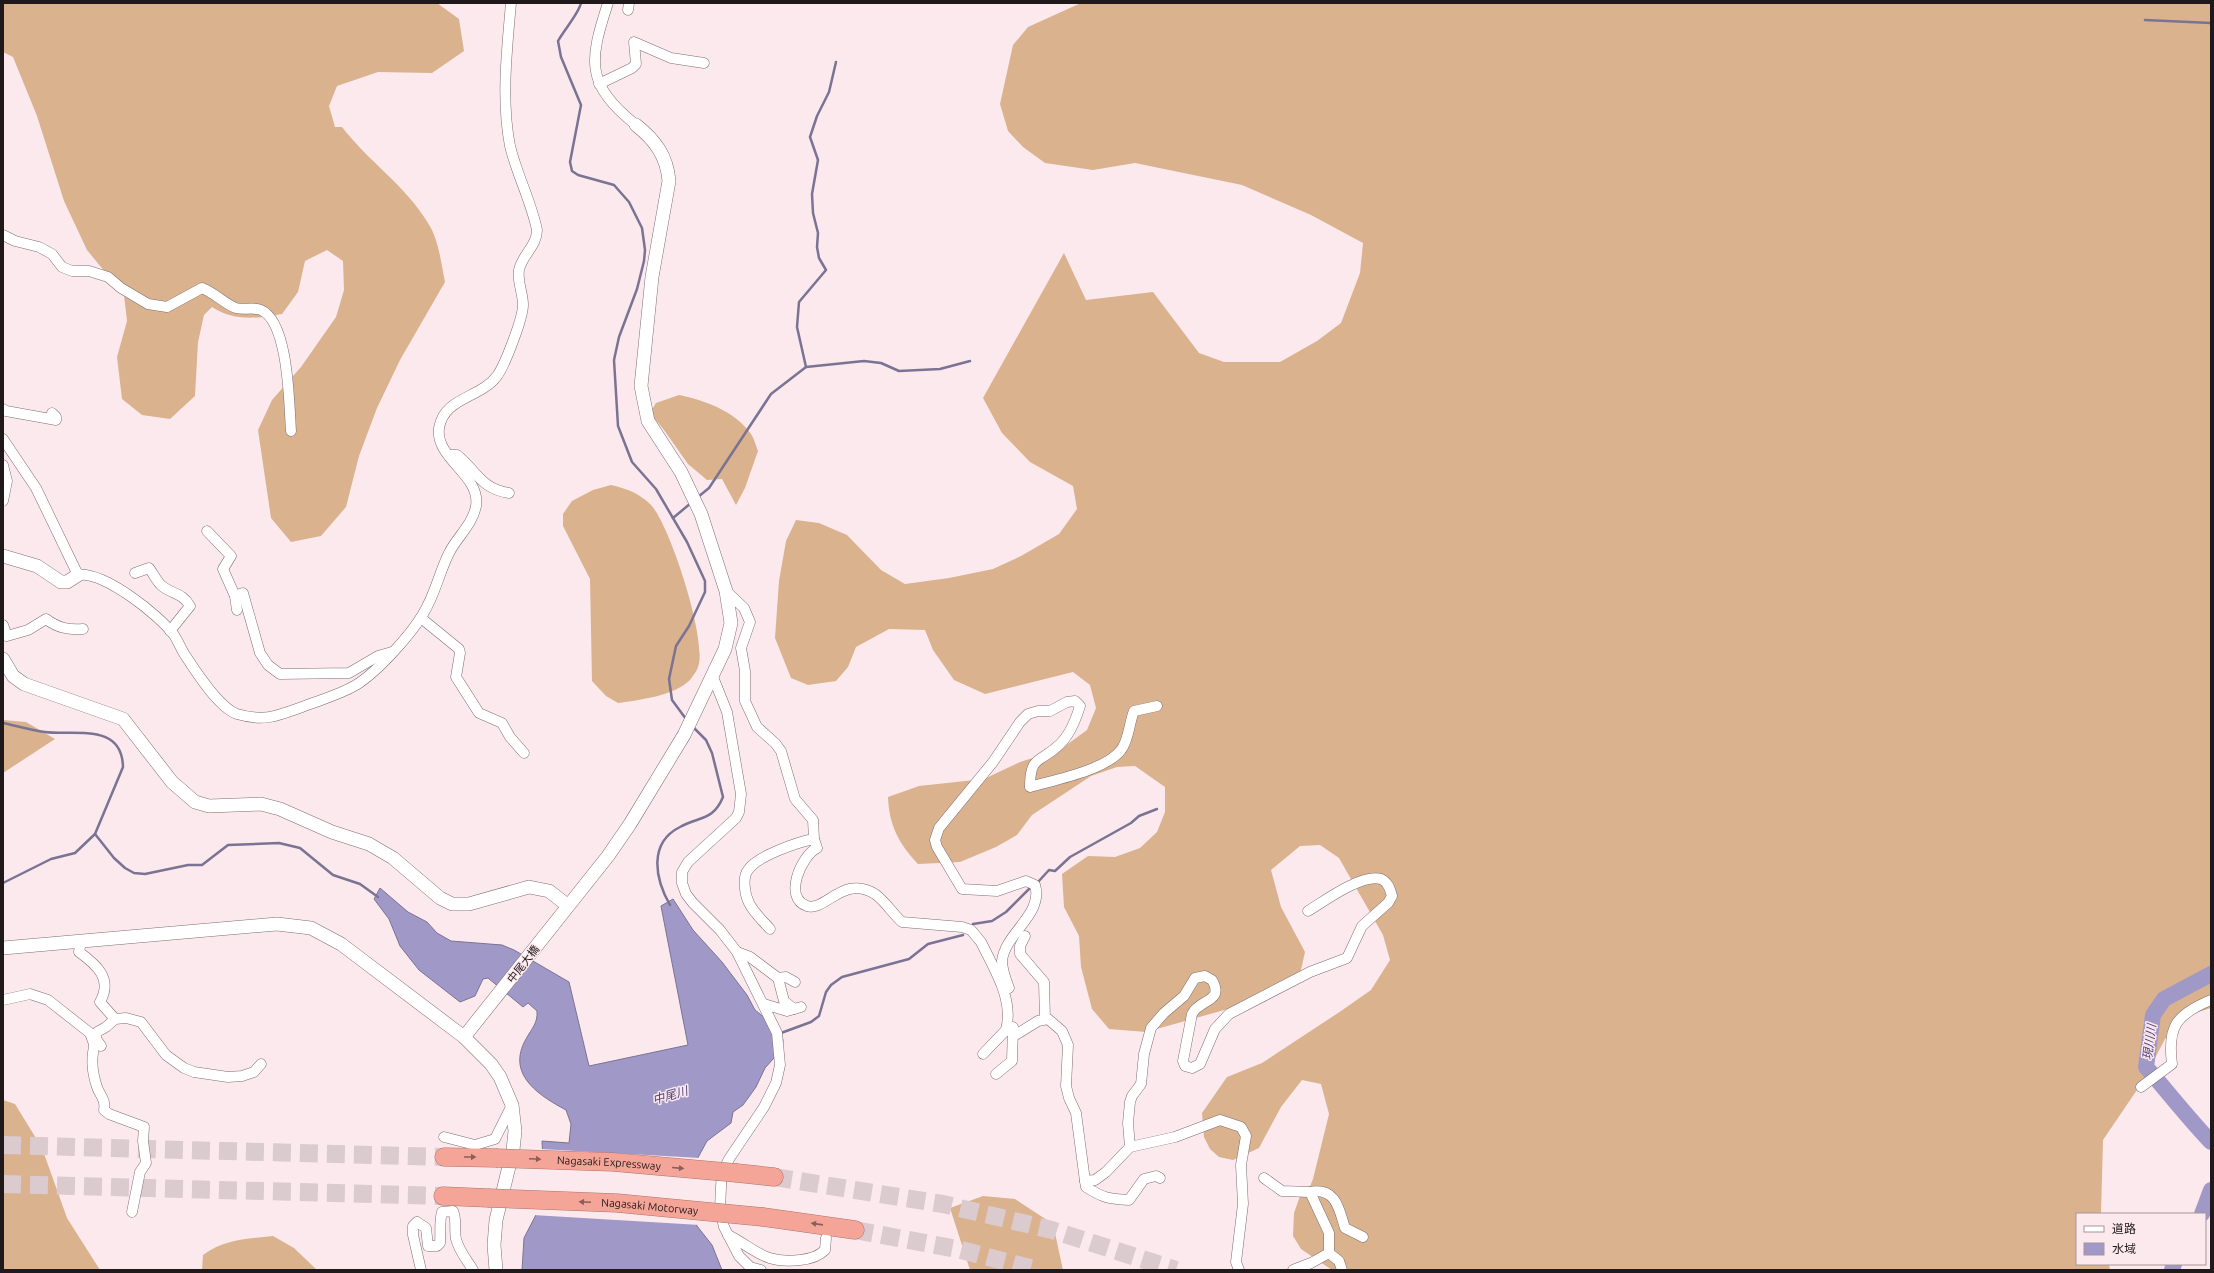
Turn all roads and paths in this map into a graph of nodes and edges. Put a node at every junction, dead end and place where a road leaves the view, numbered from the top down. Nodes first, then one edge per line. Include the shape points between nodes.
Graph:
1 (511, 3) edge
2 (608, 3) edge
3 (704, 63) dead end
4 (599, 84) junction
5 (636, 125) joint
6 (3, 235) edge
7 (3, 409) edge
8 (52, 413) dead end
9 (291, 431) dead end
10 (3, 439) edge
11 (449, 455) junction
12 (3, 465) edge
13 (509, 493) dead end
14 (3, 501) edge
15 (207, 531) dead end
16 (3, 556) edge
17 (135, 573) dead end
18 (78, 575) junction
19 (726, 591) junction
20 (235, 596) junction
21 (237, 610) dead end
22 (421, 618) junction
23 (3, 625) edge
24 (83, 629) dead end
25 (170, 631) junction
26 (392, 652) junction
27 (3, 659) edge
28 (713, 677) junction
29 (1157, 706) dead end
30 (524, 753) dead end
31 (814, 839) junction
32 (568, 905) junction
33 (1308, 911) dead end
34 (770, 929) dead end
35 (1026, 936) dead end
36 (81, 941) junction
37 (3, 948) edge
38 (737, 952) junction
39 (778, 978) junction
40 (795, 982) dead end
41 (3, 1000) edge
42 (2211, 1000) edge
43 (764, 1004) junction
44 (115, 1019) junction
45 (1045, 1019) junction
46 (1009, 1031) junction
47 (464, 1037) junction
48 (97, 1044) junction
49 (983, 1054) dead end
50 (261, 1064) dead end
51 (996, 1074) dead end
52 (2141, 1087) dead end
53 (512, 1105) junction
54 (444, 1137) dead end
55 (1130, 1147) junction
56 (444, 1157) tunnel mouth
57 (774, 1177) tunnel mouth
58 (1160, 1178) dead end
59 (1264, 1178) dead end
60 (1085, 1181) junction
61 (1310, 1192) junction
62 (443, 1196) tunnel mouth
63 (132, 1212) dead end
64 (855, 1230) tunnel mouth
65 (728, 1235) junction
66 (1363, 1237) dead end
67 (826, 1238) dead end
68 (1329, 1253) junction
69 (421, 1270) edge
70 (473, 1270) edge
71 (496, 1270) edge
72 (761, 1270) edge
73 (1239, 1270) edge
74 (1293, 1270) edge
75 (1342, 1270) edge

1 - 11 street via 506,80 510,145 535,222 537,237 520,267 518,280 522,297 522,315 498,374 491,383 450,407 442,418 439,435
2 - 4 street via 595,50
3 - 4 street via 671,58 634,42 636,64
4 - 5 street via 608,100
5 - 19 street, 中尾大橋 via 648,134 663,154 668,167 669,181 652,277 641,386 643,402 648,421 688,486 698,508
6 - 9 street via 14,241 39,247 52,254 62,267 72,271 89,271 108,277 148,304 167,307 202,288 236,308 261,310 270,318 284,353
7 - 8 street via 56,420
10 - 18 street via 36,488
11 - 13 street via 457,455 483,482 496,491
11 - 22 street via 474,490 477,498 476,508 472,519 443,565 434,593
12 - 14 street via 7,481
15 - 20 street via 231,556 223,569
16 - 18 street via 37,566 61,582 67,582
17 - 25 street via 150,568 161,586 187,601 190,606
18 - 25 street via 93,575 120,587
19 - 28 street, 中尾大橋 via 731,623 725,650
19 - 31 street via 744,608 750,622 741,648 746,671 745,701 757,727 781,751 795,799 813,820
20 - 21 street
20 - 26 street via 243,593 260,653 268,666 280,674 349,673 378,656
22 - 26 street
22 - 30 street via 459,649 460,657 455,673 462,689 479,712 502,723
23 - 24 street via 7,636 28,630 46,619 56,627 67,630
25 - 26 street via 222,705 237,714 265,720 356,685 368,677
27 - 32 street via 13,676 24,684 123,719 172,782 195,802 209,806 261,804 274,807 332,832 369,844 393,858 440,898 452,904 470,904 530,887 549,891
28 - 32 street, 中尾大橋 via 684,735 630,824
28 - 38 street via 727,712 741,794 739,812 736,818 688,862 682,872 682,883 693,903 720,930
29 - 46 street via 1134,712 1121,750 1112,757 1082,772 1030,787 1031,767 1060,744 1077,718 1080,706 1075,701 1066,702 1050,711 1028,714 984,774 939,828 935,840 937,848 962,889 997,891 1026,881 1035,885 1037,897 1032,909 1008,944 1003,956 1003,969 1014,1005
31 - 34 street via 788,846 752,865 747,871 745,881 748,901 753,911
31 - 46 street via 817,848 809,855 796,877 795,893 800,902 814,907 843,891 859,888 875,894 902,922 971,930 981,942 1002,988 1009,1011
32 - 47 street, 中尾大橋
33 - 55 street via 1351,885 1375,878 1382,879 1390,887 1392,896 1388,903 1362,926 1347,958 1310,972 1229,1014 1215,1029 1200,1064 1192,1068 1186,1066 1183,1061 1192,1014 1194,1009 1207,1002 1216,992 1212,980 1205,976 1195,978 1184,996 1151,1028 1144,1054 1141,1084 1130,1102
35 - 45 street via 1020,946 1020,954 1044,982
36 - 37 street
36 - 44 street via 79,952 103,974 106,985 100,1002
36 - 47 street via 277,924 311,928 341,944
38 - 39 street via 750,957
38 - 43 street
39 - 40 street via 786,977
39 - 43 street via 784,1001 798,1008 788,1011
41 - 48 street via 30,994 48,1000 90,1033
42 - 52 street via 2184,1013 2177,1021 2171,1038 2172,1064
43 - 65 street via 777,1033 780,1065 776,1083 764,1106 722,1173 720,1210
44 - 48 street via 96,1032
44 - 50 street via 126,1018 141,1022 166,1055 194,1072 228,1077 242,1076 254,1072
45 - 46 street via 1017,1034
45 - 60 street via 1062,1031 1068,1045 1066,1086 1076,1113
46 - 49 street
46 - 51 street via 1012,1061
47 - 53 street via 500,1076
48 - 63 street via 91,1063 97,1088 104,1097 104,1110 144,1127 146,1163 140,1172
53 - 54 street via 495,1139 474,1145
53 - 71 street via 515,1131 513,1150 496,1220
55 - 60 street via 1106,1172 1095,1180
55 - 73 street via 1175,1136 1220,1120 1241,1127 1246,1136 1241,1171 1243,1204 1236,1262
56 -> 57 highway, Nagasaki Expressway, bridge via 613,1162
58 - 60 street via 1156,1176 1144,1179 1129,1200 1108,1200 1086,1187
59 - 61 street via 1282,1191
61 - 66 street via 1325,1192 1339,1207 1345,1228
61 - 68 street via 1329,1234
64 -> 62 highway, Nagasaki Motorway, bridge via 763,1217 617,1203
65 - 67 street via 763,1256 787,1262 820,1255 825,1250
65 - 72 street via 739,1256 750,1267
68 - 74 street
68 - 75 street via 1339,1261
69 - 70 street via 413,1226 417,1222 423,1224 426,1228 428,1246 437,1246 440,1243 442,1212 453,1211 459,1249

